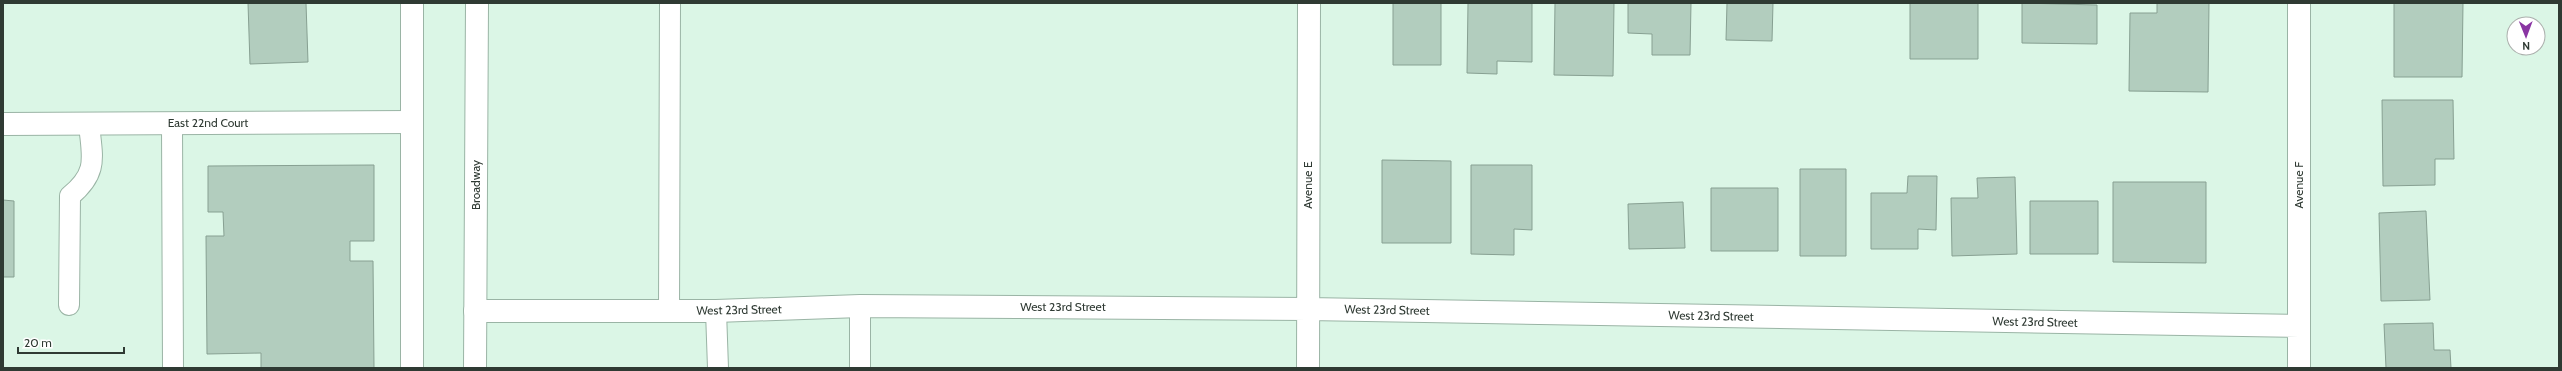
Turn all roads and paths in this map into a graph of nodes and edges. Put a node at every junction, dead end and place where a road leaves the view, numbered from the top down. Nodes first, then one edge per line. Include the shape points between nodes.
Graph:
1 (412, 3) edge
2 (477, 3) edge
3 (670, 3) edge
4 (1309, 3) edge
5 (2299, 3) edge
6 (412, 122) junction
7 (3, 124) edge
8 (89, 124) junction
9 (172, 124) junction
10 (69, 305) dead end
11 (860, 306) junction
12 (1308, 309) junction
13 (475, 311) junction
14 (669, 311) junction
15 (716, 311) junction
16 (2299, 326) junction
17 (173, 368) edge
18 (412, 368) edge
19 (475, 368) edge
20 (718, 368) edge
21 (860, 368) edge
22 (1308, 368) edge
23 (2299, 368) edge

1 - 6 street
2 - 13 street, Broadway
3 - 14 lane
4 - 12 street, Avenue E
5 - 16 street, Avenue F
6 - 9 street, East 22nd Court
6 - 18 street
7 - 8 street, East 22nd Court
8 - 9 street, East 22nd Court
8 - 10 lane via 92,165 84,184 70,196
9 - 17 lane
11 - 12 street, West 23rd Street
11 - 15 street, West 23rd Street
11 - 21 lane
12 - 16 street, West 23rd Street
12 - 22 street, Avenue E
13 - 14 street, West 23rd Street
13 - 19 street, Broadway
14 - 15 street, West 23rd Street
15 - 20 lane
16 - 23 street, Avenue F

